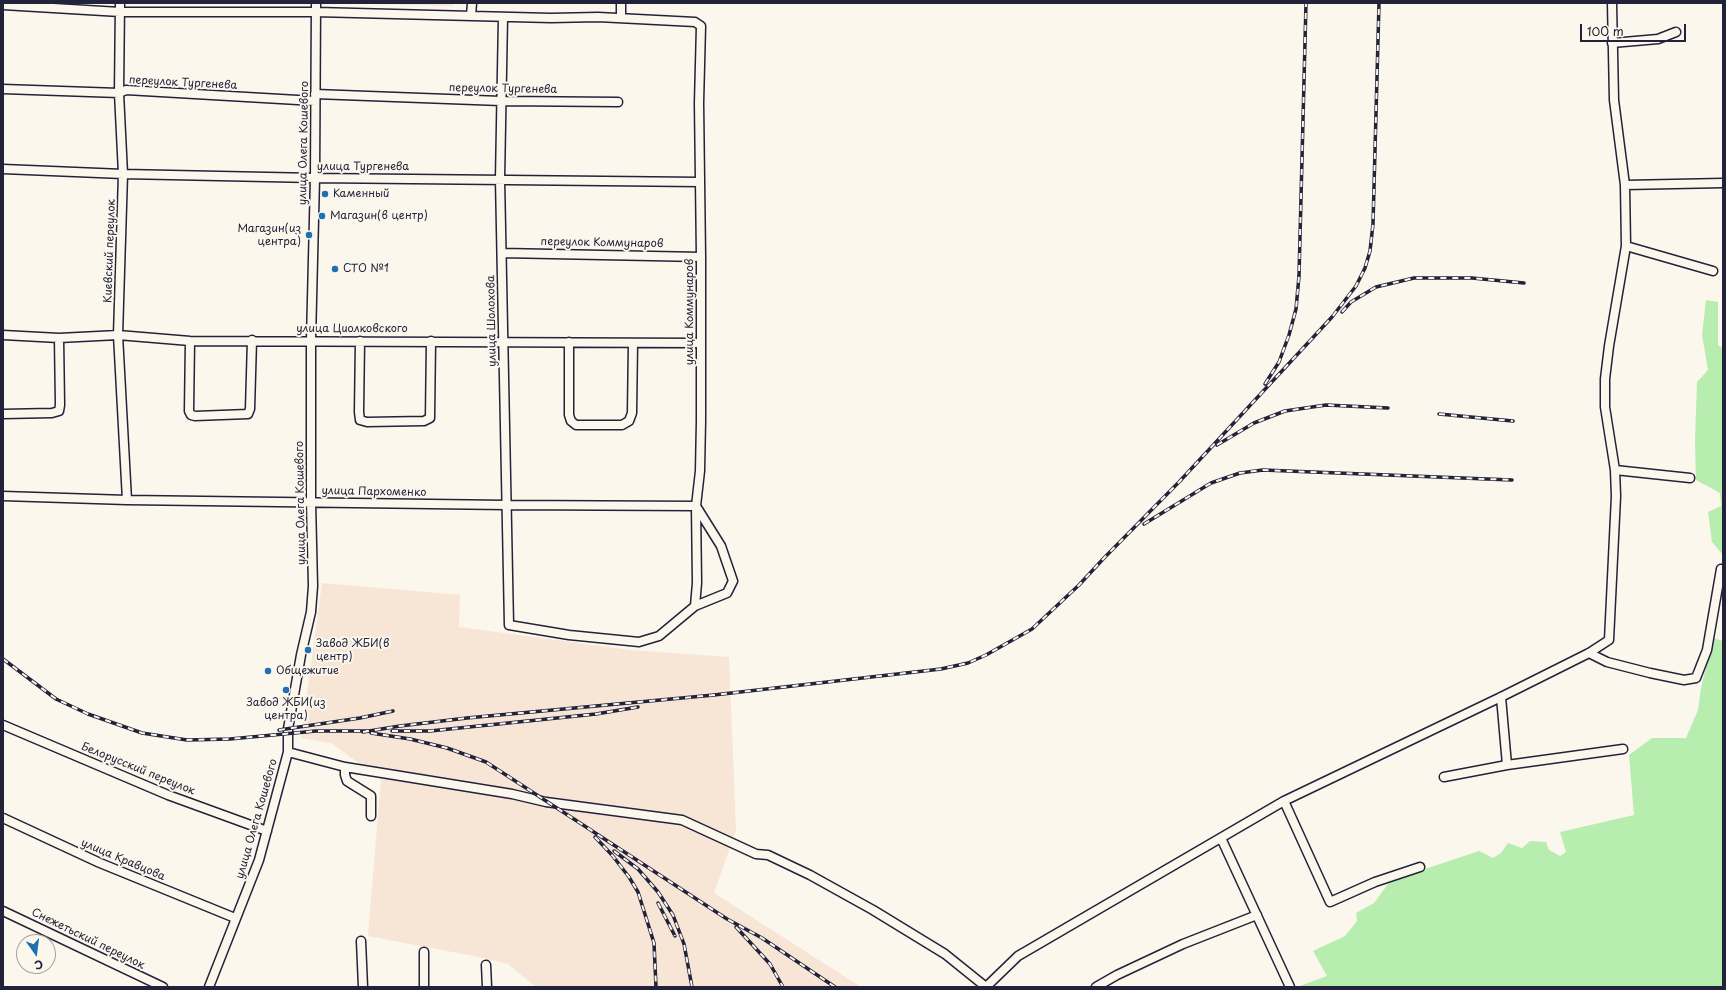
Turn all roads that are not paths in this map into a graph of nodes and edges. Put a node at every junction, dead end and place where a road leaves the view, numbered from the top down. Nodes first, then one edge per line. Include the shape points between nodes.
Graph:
1 (120, 3) edge
2 (316, 3) edge
3 (472, 3) edge
4 (621, 3) edge
5 (1612, 3) edge
6 (3, 5) edge
7 (120, 12) junction
8 (316, 12) junction
9 (471, 16) junction
10 (504, 17) junction
11 (621, 17) junction
12 (1676, 32) dead end
13 (1612, 43) junction
14 (3, 90) edge
15 (120, 93) junction
16 (315, 97) junction
17 (501, 101) junction
18 (618, 102) dead end
19 (3, 169) edge
20 (123, 174) junction
21 (315, 178) junction
22 (500, 179) junction
23 (700, 182) junction
24 (1723, 183) edge
25 (1625, 185) junction
26 (1626, 246) junction
27 (502, 253) junction
28 (701, 257) junction
29 (1713, 271) dead end
30 (3, 335) edge
31 (118, 335) junction
32 (59, 338) junction
33 (252, 340) junction
34 (311, 340) junction
35 (360, 340) junction
36 (190, 341) junction
37 (431, 341) junction
38 (503, 341) junction
39 (569, 342) junction
40 (633, 343) junction
41 (701, 343) junction
42 (3, 414) edge
43 (1615, 470) junction
44 (1690, 478) dead end
45 (3, 496) edge
46 (127, 500) junction
47 (311, 502) junction
48 (506, 505) junction
49 (696, 506) junction
50 (1721, 569) dead end
51 (695, 606) junction
52 (1589, 653) junction
53 (1501, 697) junction
54 (3, 725) edge
55 (1623, 749) dead end
56 (288, 752) junction
57 (1506, 765) junction
58 (345, 767) junction
59 (1444, 777) dead end
60 (1284, 801) junction
61 (372, 816) dead end
62 (3, 818) edge
63 (267, 831) junction
64 (1221, 838) junction
65 (1420, 868) dead end
66 (3, 911) edge
67 (1257, 915) junction
68 (235, 918) junction
69 (361, 942) dead end
70 (424, 952) dead end
71 (486, 965) dead end
72 (163, 987) edge
73 (209, 987) edge
74 (363, 987) edge
75 (424, 987) edge
76 (487, 987) edge
77 (986, 987) edge
78 (1096, 987) edge
79 (1290, 987) edge

1 - 7 street, Киевский переулок
2 - 8 street, улица Олега Кошевого
3 - 9 street
4 - 11 street
5 - 13 street
6 - 7 street
7 - 8 street
7 - 15 street, Киевский переулок
8 - 9 street
8 - 16 street, улица Олега Кошевого
9 - 10 street
10 - 11 street
10 - 17 street, улица Шолохова
11 - 23 street, улица Коммунаров via 695,22 701,26
12 - 13 street via 1658,39
13 - 25 street via 1614,100
14 - 15 street, переулок Тургенева
15 - 16 street, переулок Тургенева via 126,90
15 - 20 street, Киевский переулок
16 - 17 street, переулок Тургенева
16 - 21 street, улица Олега Кошевого
17 - 18 street, переулок Тургенева
17 - 22 street, улица Шолохова
19 - 20 street, улица Тургенева
20 - 21 street, улица Тургенева
20 - 31 street, Киевский переулок
21 - 22 street, улица Тургенева
21 - 34 street, улица Олега Кошевого
22 - 23 street, улица Тургенева
22 - 27 street, улица Шолохова
23 - 28 street, улица Коммунаров
24 - 25 street
25 - 26 street
26 - 29 street
26 - 43 street via 1605,379 1605,407
27 - 28 street, переулок Коммунаров
27 - 38 street, улица Шолохова
28 - 41 street, улица Коммунаров
30 - 32 street, улица Циолковского
31 - 32 street, улица Циолковского
31 - 36 street, улица Циолковского
31 - 46 street, Киевский переулок
32 - 42 street via 59,411
33 - 34 street, улица Циолковского
33 - 36 street, улица Циолковского
33 - 36 street via 248,414 195,416 189,411
34 - 35 street, улица Циолковского
34 - 47 street, улица Олега Кошевого
35 - 37 street, улица Циолковского
35 - 37 street via 359,412 360,420 367,422 430,418
37 - 38 street, улица Циолковского
38 - 39 street, улица Циолковского
38 - 48 street, улица Шолохова
39 - 40 street, улица Циолковского
39 - 40 street via 569,415 570,421 576,425 622,425 629,421 632,413
40 - 41 street, улица Циолковского
41 - 49 street, улица Коммунаров via 700,471
43 - 44 street
43 - 52 street via 1609,640
45 - 46 street, улица Пархоменко
46 - 47 street, улица Пархоменко
47 - 48 street, улица Пархоменко
47 - 56 street, улица Олега Кошевого via 312,599 288,728
48 - 49 street, улица Пархоменко
48 - 51 street, улица Шолохова via 509,625 569,635 639,642 659,636
49 - 51 street, улица Коммунаров
49 - 51 street via 721,546 733,581 727,592
50 - 52 street via 1708,650 1696,678 1684,680 1650,673 1607,662
52 - 53 street
53 - 57 street
53 - 60 street
54 - 63 street, Белорусский переулок via 168,795
55 - 57 street
56 - 58 street
56 - 63 street, улица Олега Кошевого
57 - 59 street
58 - 61 street via 347,781 371,796
58 - 77 street via 512,794 546,802 682,820 756,854 768,855 873,910 945,954
60 - 64 street
60 - 65 street via 1330,902 1375,882
62 - 68 street, улица Кравцова via 100,863
63 - 68 street, улица Олега Кошевого via 249,888
64 - 67 street
64 - 77 street via 1018,956
66 - 72 street, Снежетьский переулок
67 - 78 street via 1183,944
67 - 79 street
68 - 73 street, улица Олега Кошевого
69 - 74 street
70 - 75 street
71 - 76 street

